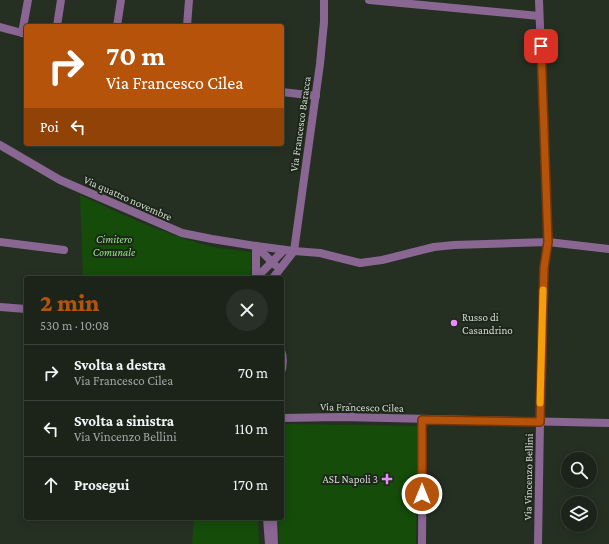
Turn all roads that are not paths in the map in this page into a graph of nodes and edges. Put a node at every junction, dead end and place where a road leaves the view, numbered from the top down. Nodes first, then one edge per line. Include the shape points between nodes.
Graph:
1 (28, 0) edge
2 (61, 0) edge
3 (121, 0) edge
4 (189, 0) edge
5 (324, 0) edge
6 (369, 0) edge
7 (539, 0) edge
8 (540, 16) junction
9 (25, 24) edge
10 (57, 24) edge
11 (117, 24) edge
12 (187, 24) edge
13 (0, 27) edge
14 (24, 34) edge
15 (284, 92) edge
16 (316, 96) junction
17 (0, 145) edge
18 (0, 242) edge
19 (548, 242) junction
20 (256, 246) junction
21 (64, 250) dead end
22 (284, 250) junction
23 (609, 250) edge
24 (294, 251) junction
25 (272, 262) junction
26 (281, 268) junction
27 (265, 269) junction
28 (257, 276) edge
29 (258, 276) edge
30 (273, 276) edge
31 (275, 276) edge
32 (0, 307) edge
33 (24, 309) edge
34 (284, 353) edge
35 (284, 369) edge
36 (350, 405) dead end
37 (284, 418) edge
38 (353, 418) junction
39 (422, 420) junction
40 (540, 422) junction
41 (609, 423) edge
42 (267, 520) edge
43 (273, 520) edge
44 (269, 544) edge
45 (274, 544) edge
46 (422, 544) edge
47 (538, 544) edge

1 - 9 street
2 - 10 street
3 - 11 street
4 - 12 street
5 - 16 street, Via Francesco Baracca
6 - 8 street
7 - 8 street, Via Vincenzo Bellini
8 - 19 street, Via Vincenzo Bellini
13 - 14 street
15 - 16 street
16 - 24 street, Via Francesco Baracca
17 - 20 street, Via quattro novembre via 60,180 182,233
18 - 21 street
19 - 23 street, Via quattro novembre
19 - 24 street, Via quattro novembre via 434,247 360,263 320,253
19 - 40 street, Via Vincenzo Bellini via 544,268
20 - 22 street, Via quattro novembre
20 - 25 street
20 - 28 street
22 - 24 street, Via quattro novembre
22 - 25 street
24 - 26 street
25 - 26 street
25 - 27 street
26 - 31 street
27 - 29 street
27 - 30 street via 273,270
32 - 33 street
34 - 35 lane
36 - 38 lane
37 - 38 street, Via Francesco Cilea
38 - 39 street, Via Francesco Cilea
39 - 40 street, Via Francesco Cilea
39 - 46 street
40 - 41 street, Via Francesco Cilea
40 - 47 street, Via Vincenzo Bellini
42 - 44 street
43 - 45 street

